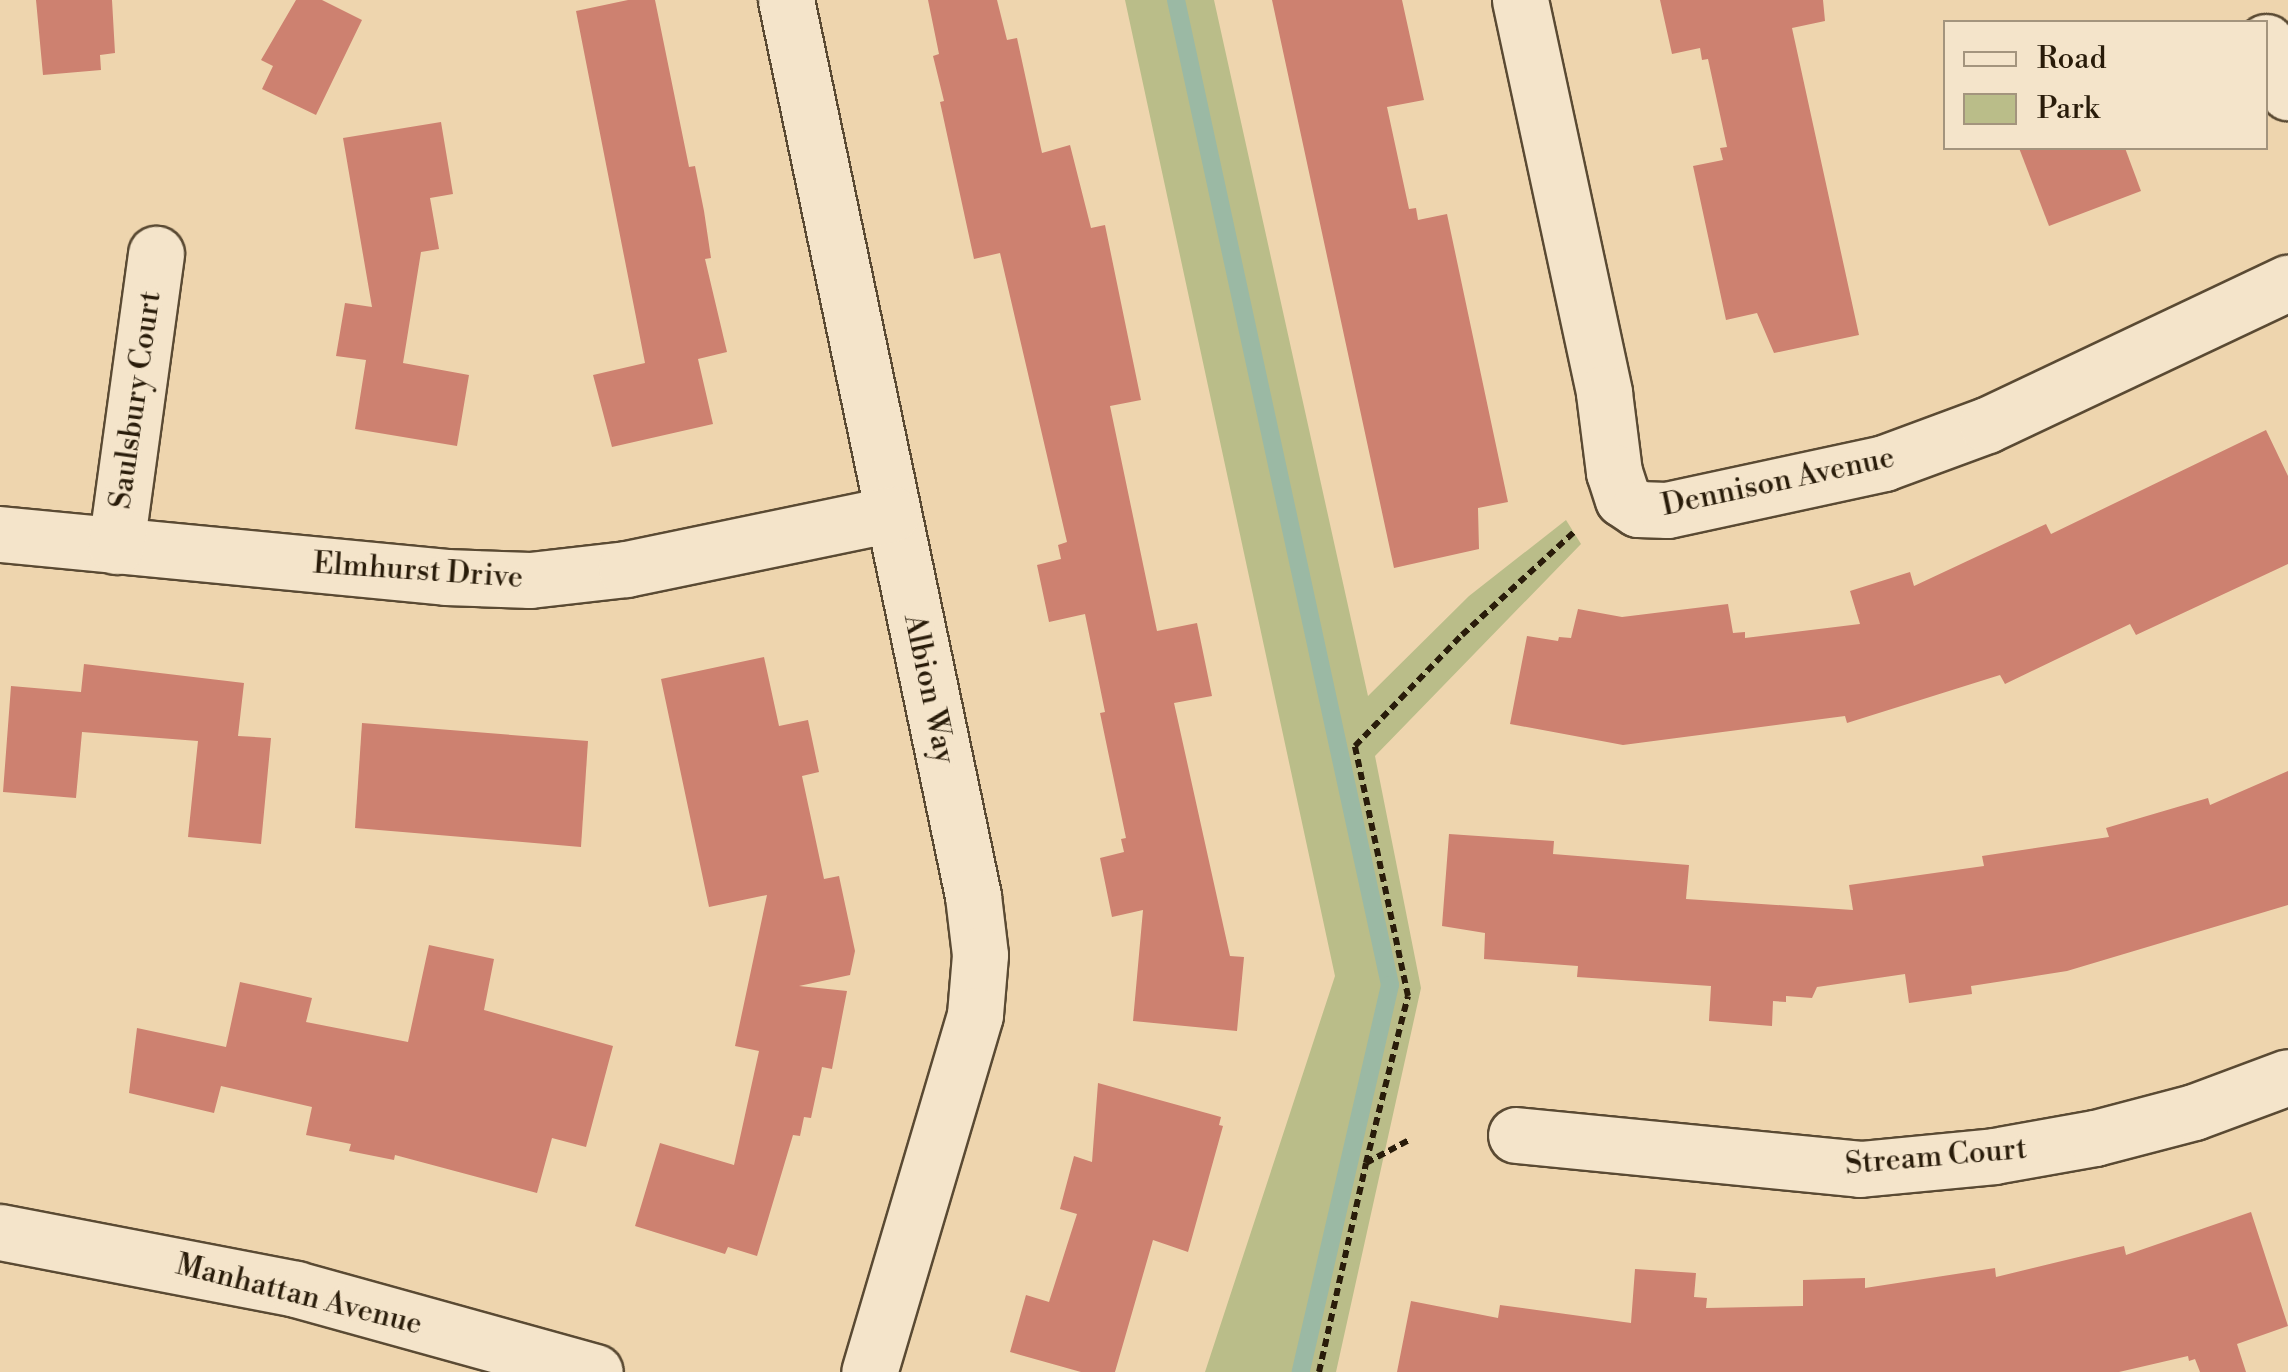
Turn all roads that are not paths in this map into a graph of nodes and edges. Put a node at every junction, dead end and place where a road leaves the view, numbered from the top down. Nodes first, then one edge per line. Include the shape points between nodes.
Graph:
1 (786, 0) edge
2 (1520, 0) edge
3 (2268, 47) edge
4 (2288, 92) edge
5 (156, 254) dead end
6 (2288, 283) edge
7 (892, 514) junction
8 (0, 534) edge
9 (116, 546) junction
10 (2288, 1078) edge
11 (1516, 1135) dead end
12 (0, 1232) edge
13 (595, 1372) edge
14 (868, 1372) edge

1 - 7 street, Albion Way
2 - 6 street, Dennison Avenue via 1604,394 1614,472 1623,499 1638,509 1667,510 1884,463 1988,425
3 - 4 street
5 - 9 street, Saulsbury Court
7 - 9 street, Elmhurst Drive via 626,569 530,580
7 - 14 street, Albion Way via 980,955 975,1015
8 - 9 street, Elmhurst Drive
10 - 11 street, Stream Court via 2095,1138 1860,1169
12 - 13 street, Manhattan Avenue via 296,1289

